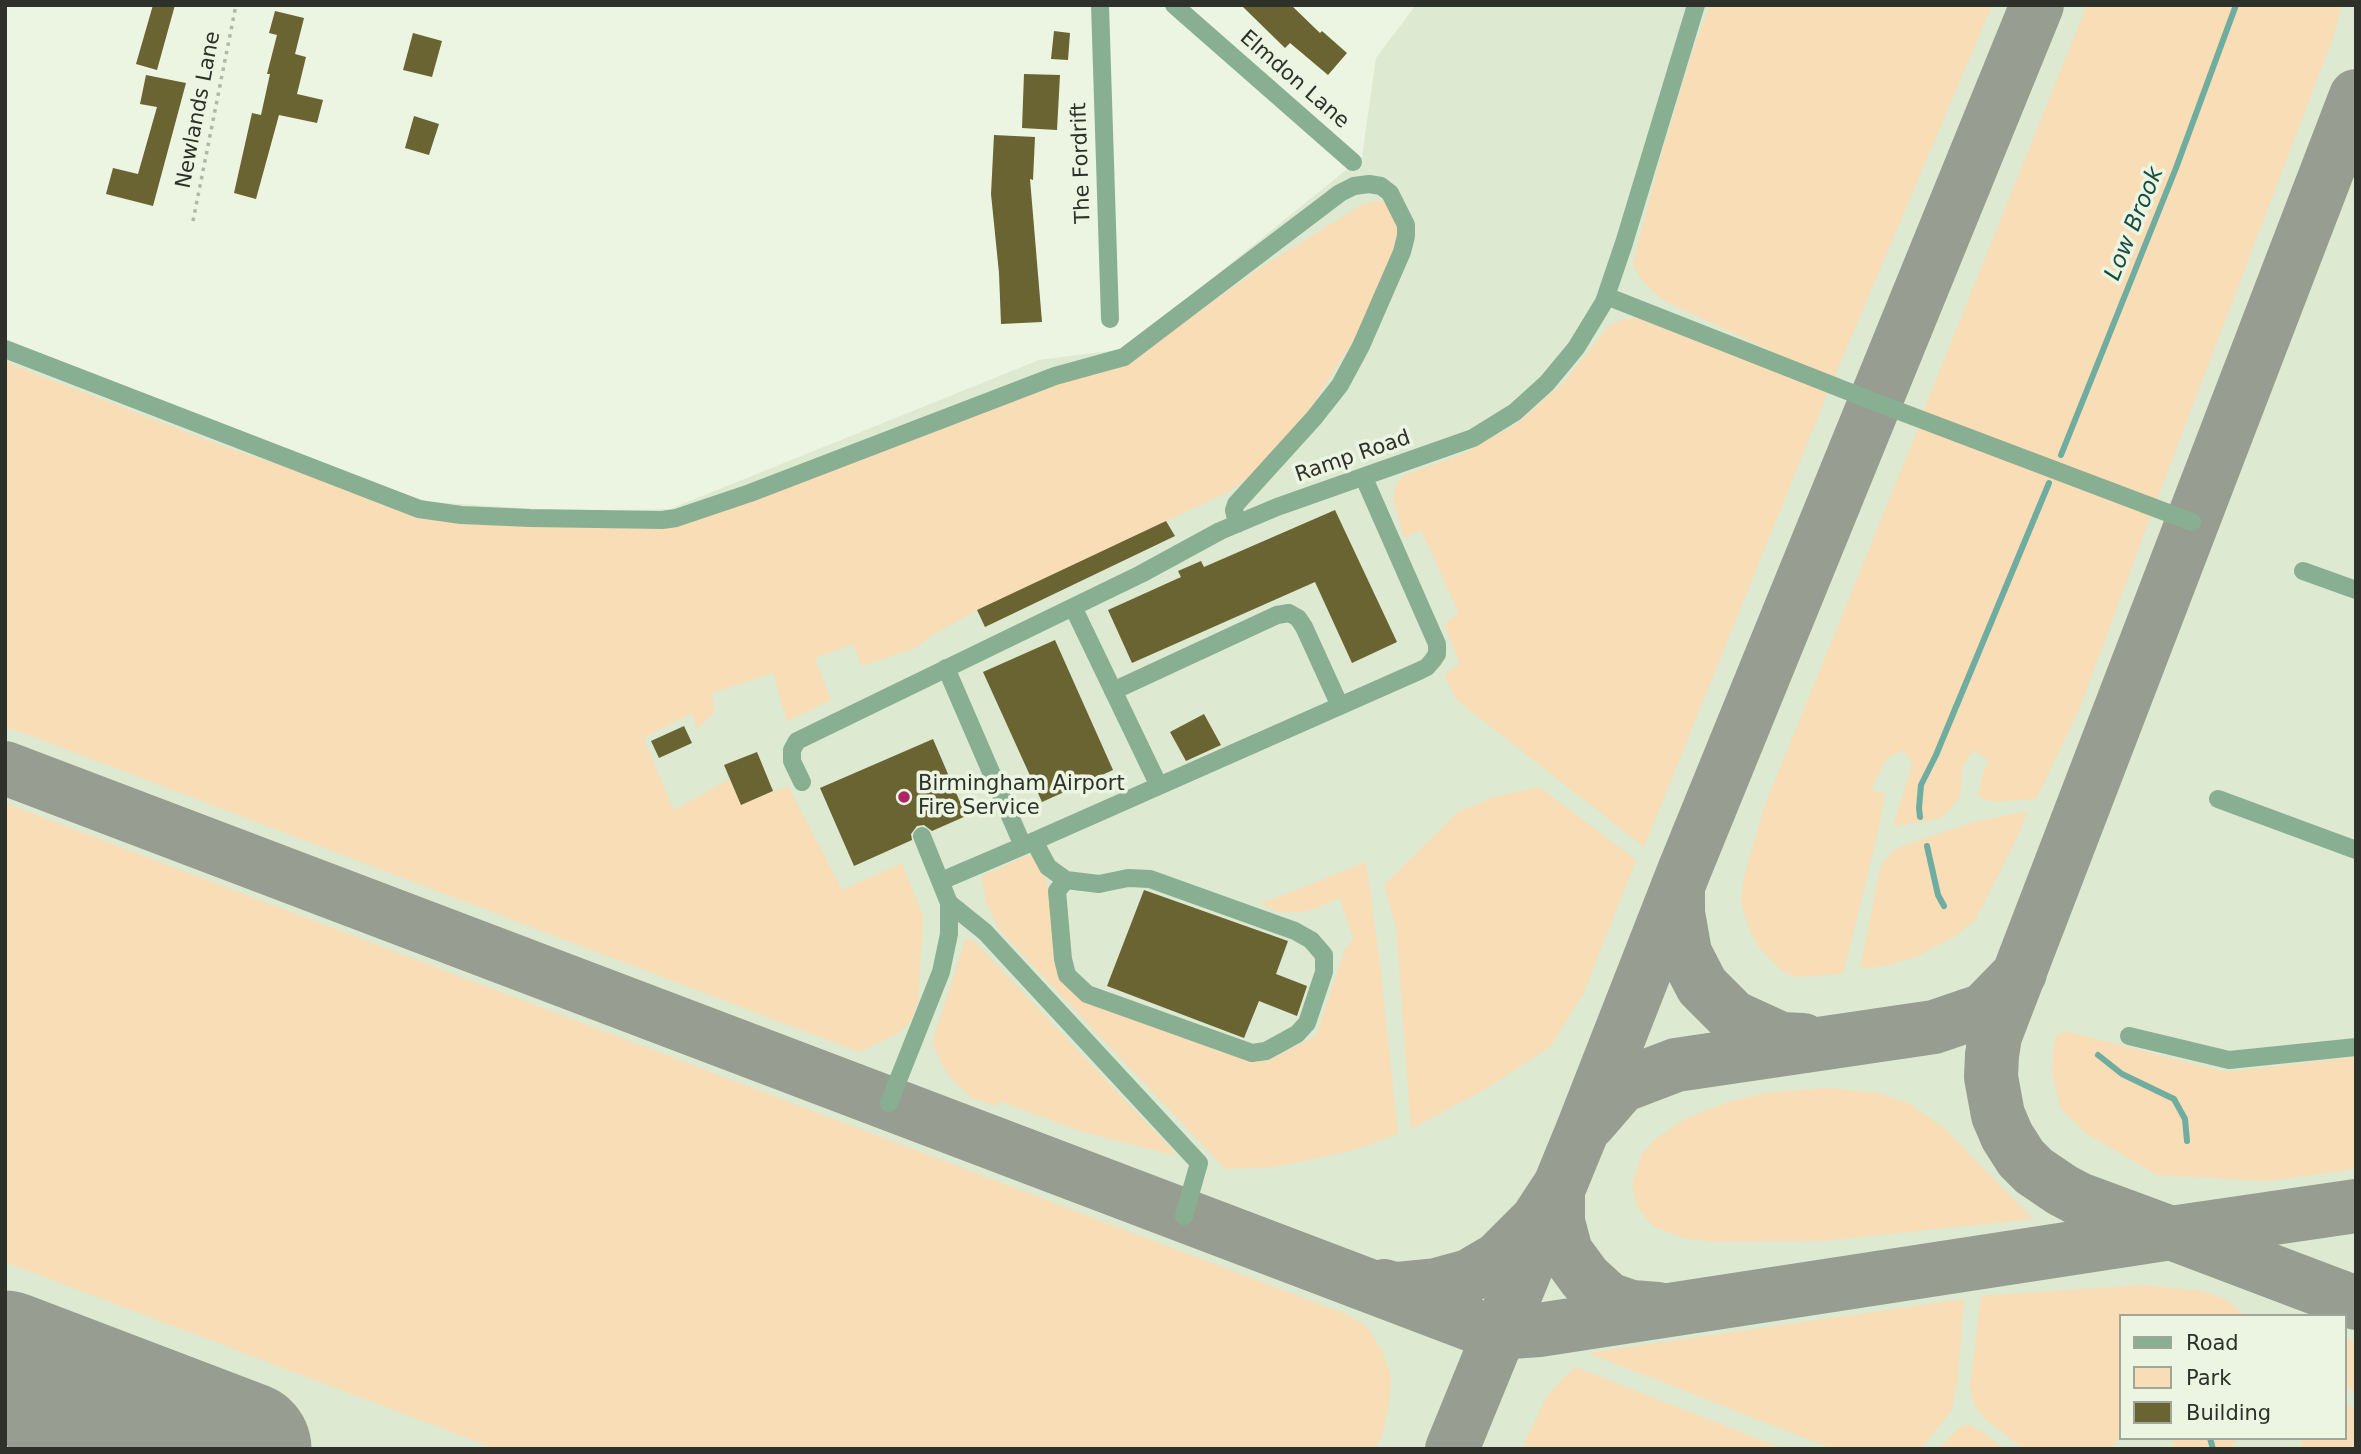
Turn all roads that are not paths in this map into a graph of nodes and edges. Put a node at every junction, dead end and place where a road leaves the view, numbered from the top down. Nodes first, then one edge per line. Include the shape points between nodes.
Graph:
1 (1100, 5) edge
2 (1174, 5) edge
3 (1696, 5) edge
4 (1353, 162) dead end
5 (1606, 296) junction
6 (1110, 320) dead end
7 (5, 349) edge
8 (1364, 478) junction
9 (2192, 522) dead end
10 (1237, 524) junction
11 (2303, 571) dead end
12 (2356, 590) edge
13 (1073, 607) junction
14 (946, 668) junction
15 (1113, 691) junction
16 (1340, 706) junction
17 (802, 782) dead end
18 (1159, 786) junction
19 (2218, 799) dead end
20 (922, 836) dead end
21 (1029, 844) junction
22 (2356, 850) edge
23 (1066, 880) junction
24 (941, 881) junction
25 (949, 903) junction
26 (2129, 1036) dead end
27 (2356, 1047) edge
28 (889, 1103) dead end
29 (1184, 1216) dead end

1 - 6 street, The Fordrift
2 - 4 street, Elmdon Lane
3 - 5 street, Ramp Road
5 - 8 street, Ramp Road via 1576,348 1515,412 1473,438
5 - 9 street
7 - 10 street via 419,509 662,520 750,493 1055,376 1124,357 1340,193 1354,186 1381,186 1390,193 1406,225 1402,252 1340,385 1236,504
8 - 10 street, Ramp Road
8 - 16 street via 1437,644 1437,654 1427,667
10 - 13 street, Ramp Road
11 - 12 street
13 - 14 street, Ramp Road
13 - 15 street
14 - 17 street, Ramp Road via 797,741 792,761
14 - 21 street
15 - 16 street via 1289,613 1304,627
15 - 18 street
16 - 18 street
18 - 21 street
19 - 22 street
20 - 24 street
21 - 23 street
21 - 24 street
23 - 23 street via 1099,884 1150,879 1296,931 1324,955 1324,972 1307,1023 1287,1040 1252,1053 1087,994 1067,975 1063,958 1057,891
24 - 25 street
25 - 28 street via 949,934 941,972
25 - 29 street via 985,932 1199,1163
26 - 27 street via 2229,1060

